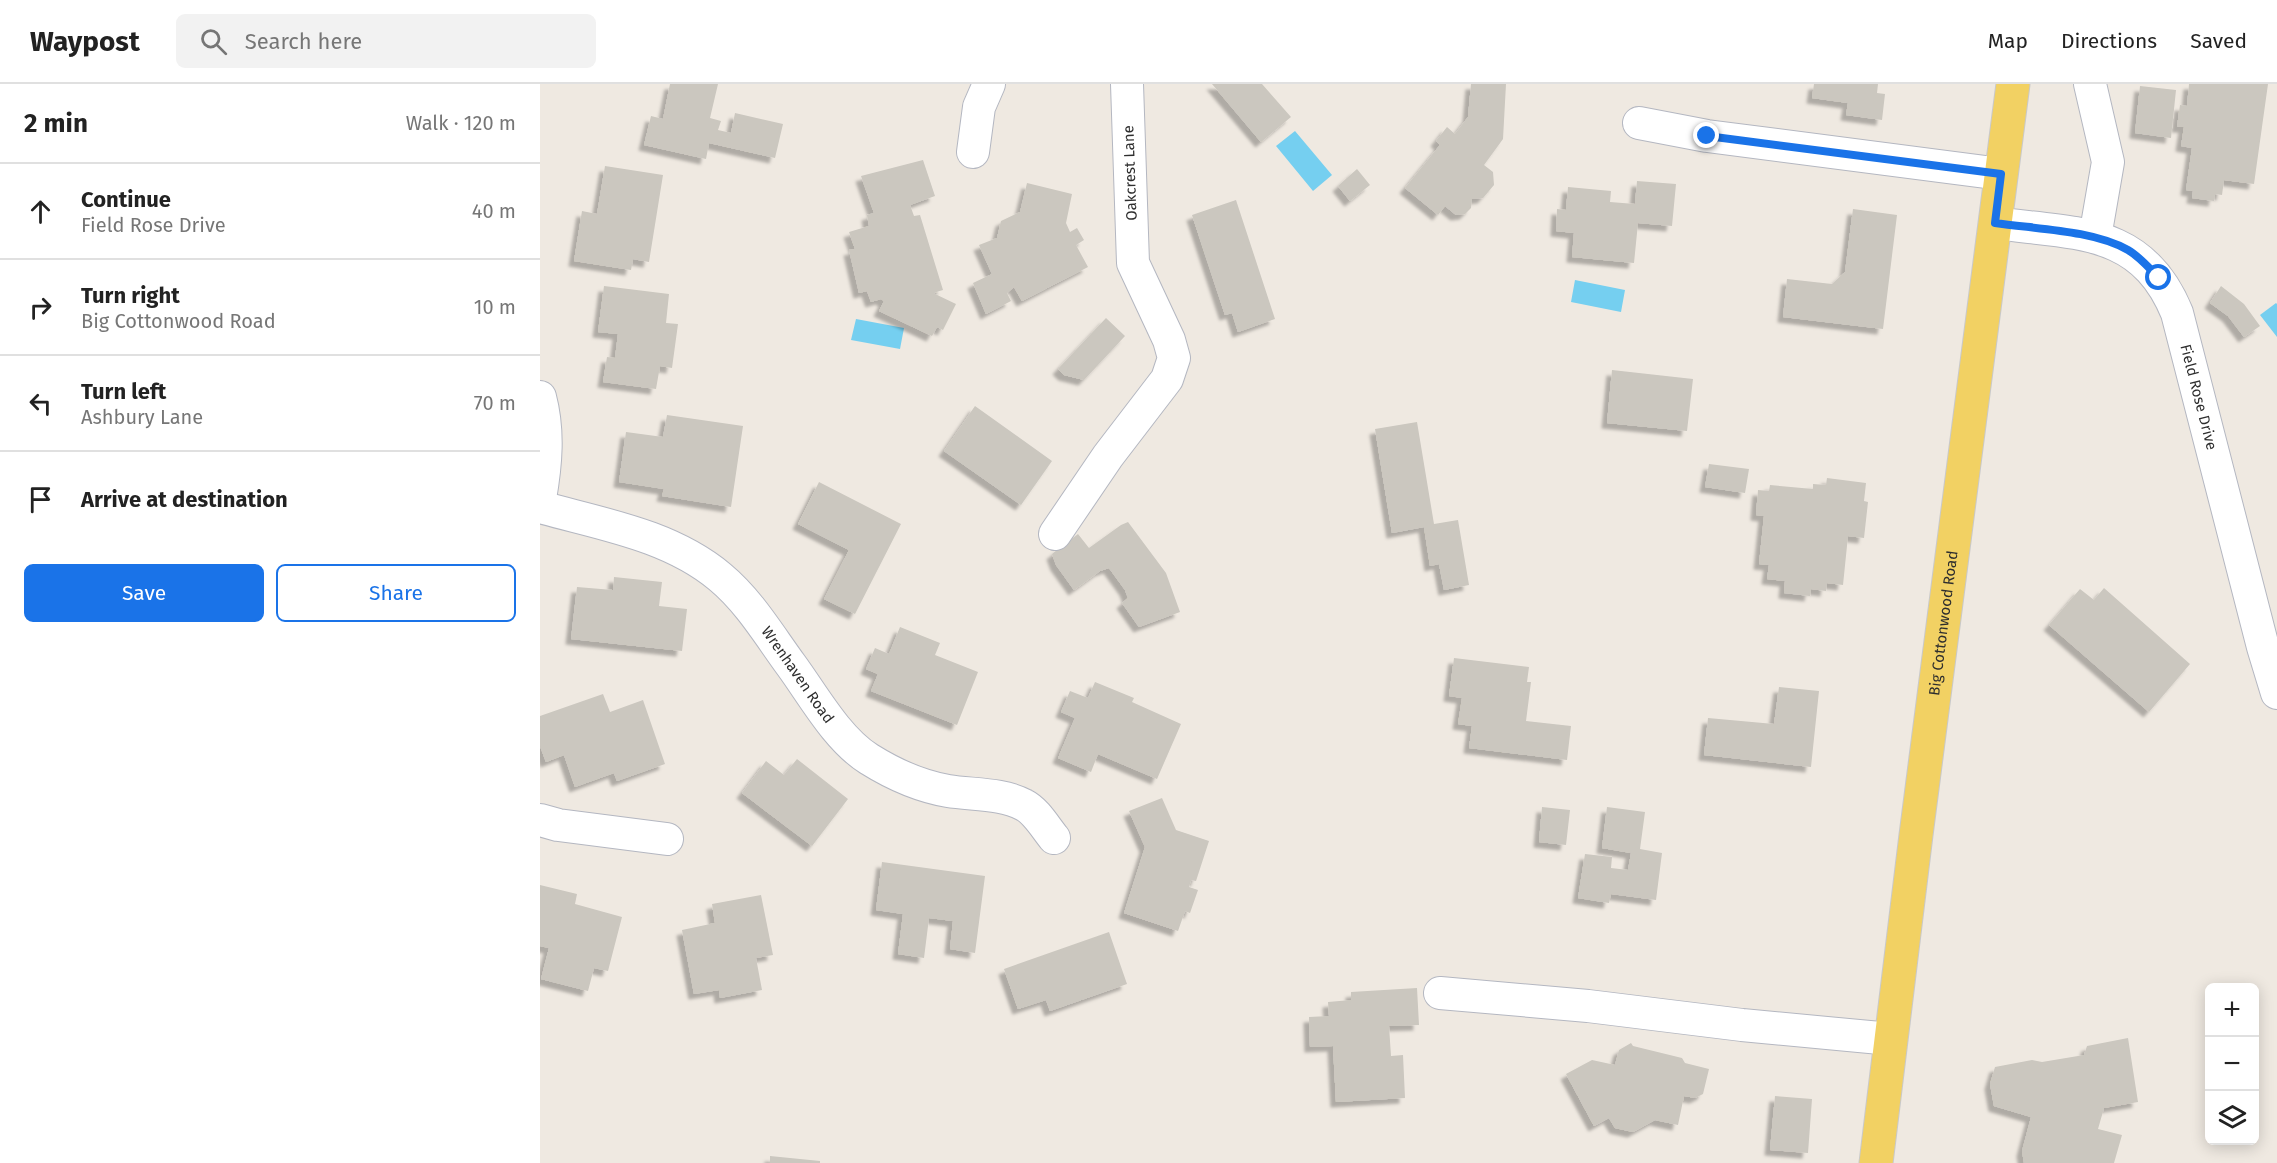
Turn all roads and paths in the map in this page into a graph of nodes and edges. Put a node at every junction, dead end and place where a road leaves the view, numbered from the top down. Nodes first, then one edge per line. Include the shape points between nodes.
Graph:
1 (989, 84) edge
2 (1127, 84) edge
3 (2013, 84) edge
4 (2090, 84) edge
5 (1639, 123) dead end
6 (973, 152) dead end
7 (2001, 174) junction
8 (1995, 223) junction
9 (2095, 237) junction
10 (540, 397) edge
11 (540, 499) edge
12 (540, 507) edge
13 (1055, 534) dead end
14 (2277, 693) edge
15 (540, 820) edge
16 (1054, 838) dead end
17 (667, 839) dead end
18 (1440, 993) dead end
19 (1891, 1039) junction
20 (1876, 1163) edge

1 - 6 street via 979,107
2 - 13 street, Oakcrest Lane via 1133,263 1174,358 1167,379
3 - 7 main road, Big Cottonwood Road
4 - 9 street via 2108,162
5 - 7 street via 1707,136
7 - 8 main road, Big Cottonwood Road
8 - 9 street, Field Rose Drive
8 - 19 main road, Big Cottonwood Road
9 - 14 street, Field Rose Drive via 2113,242 2145,263 2159,278 2177,313
10 - 11 street via 546,447
12 - 16 street, Wrenhaven Road via 642,535 699,562 752,609 838,730 861,754 932,788 1023,804
15 - 17 street
18 - 19 street
19 - 20 main road, Big Cottonwood Road

